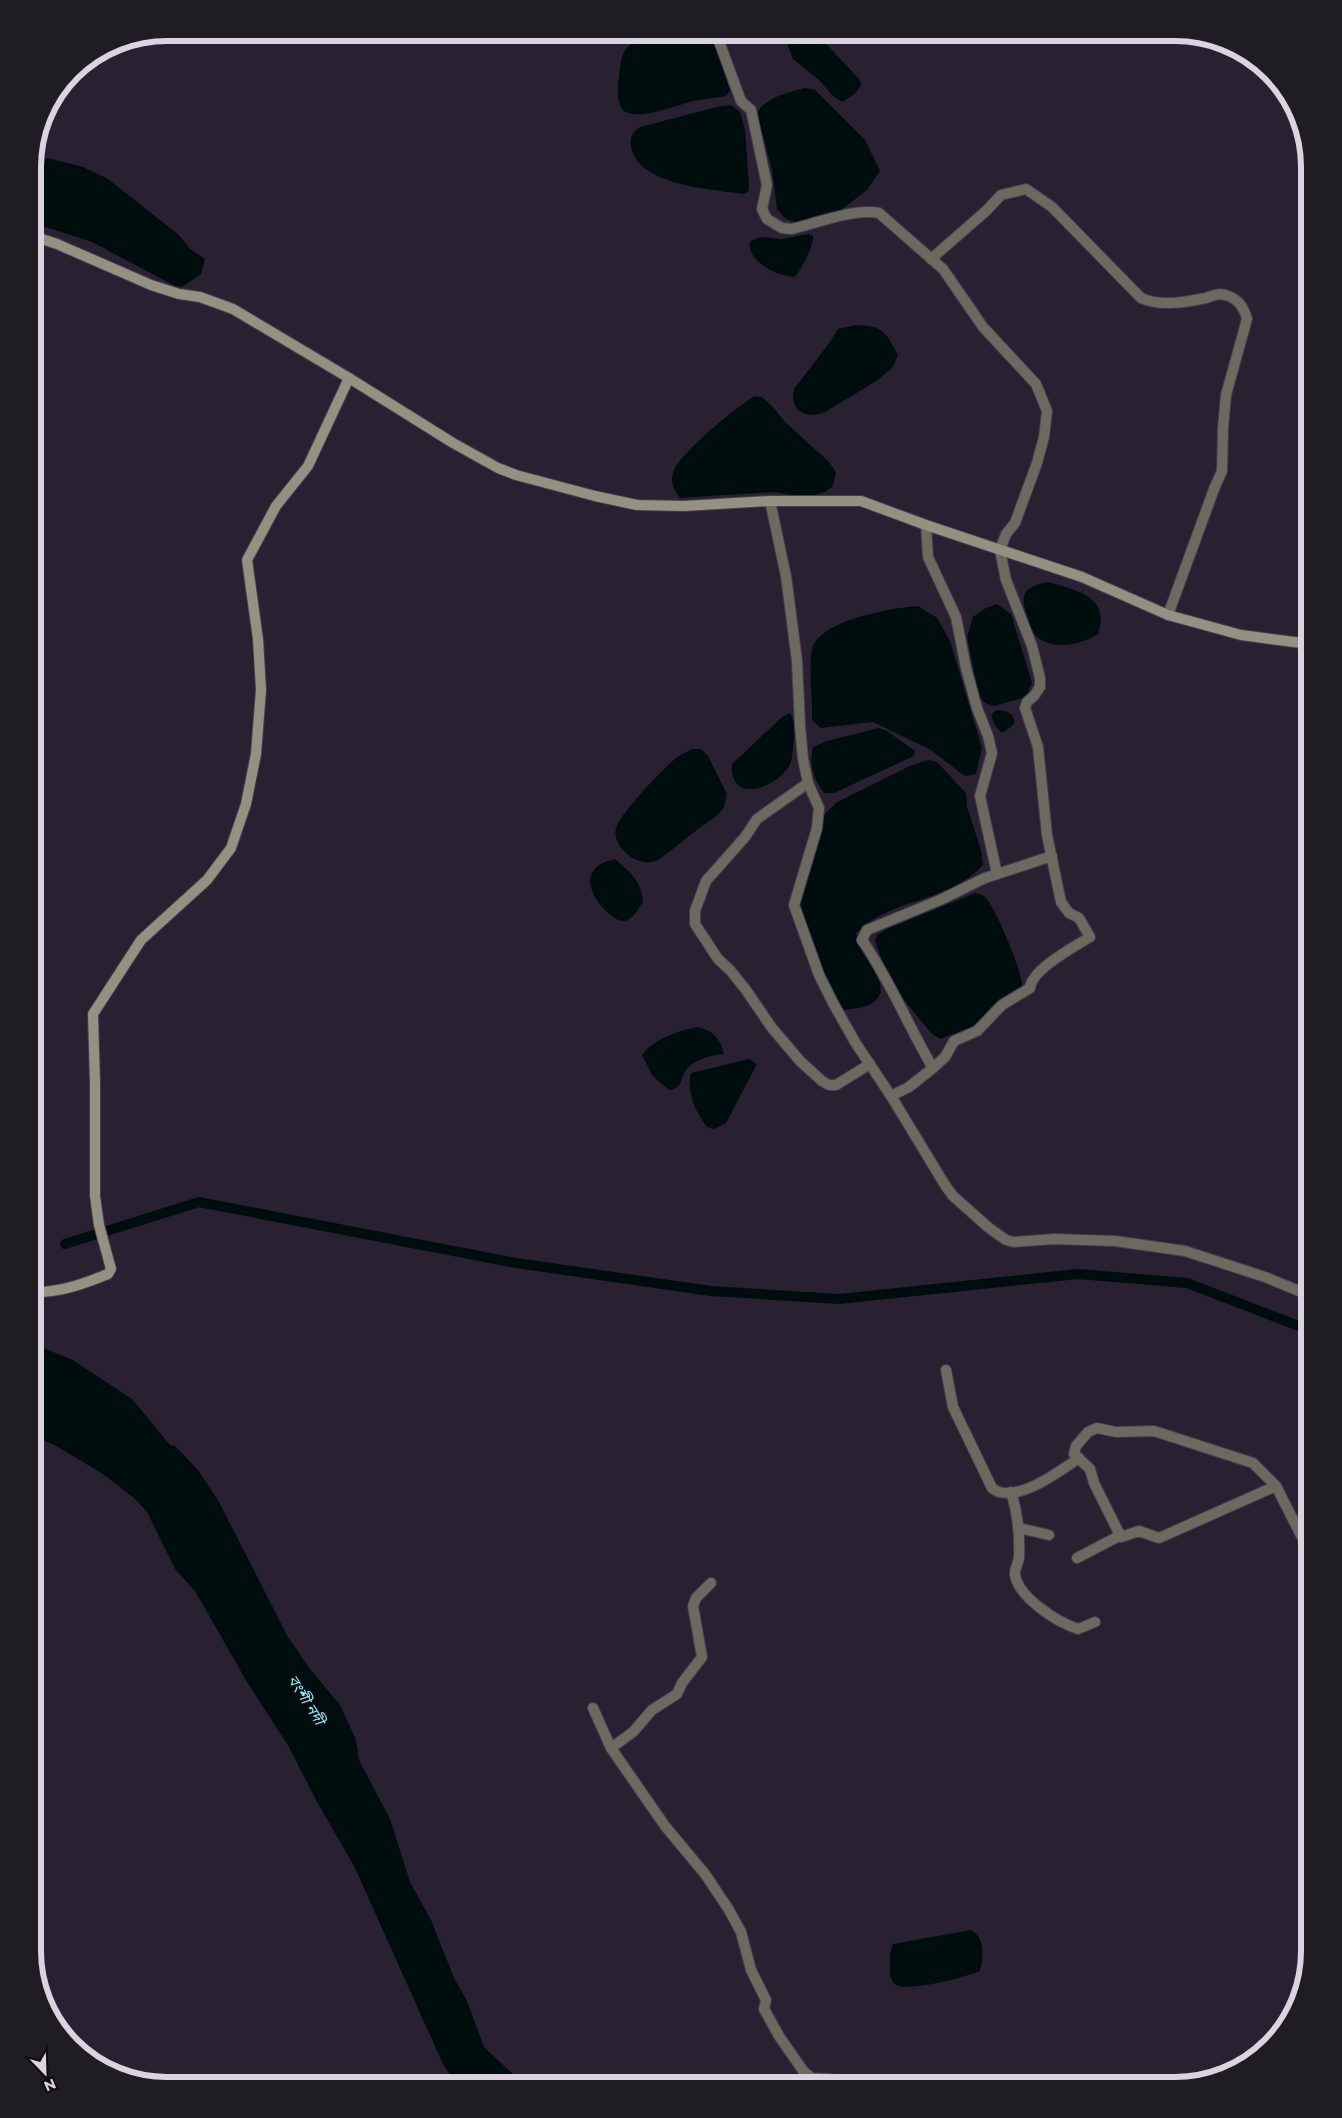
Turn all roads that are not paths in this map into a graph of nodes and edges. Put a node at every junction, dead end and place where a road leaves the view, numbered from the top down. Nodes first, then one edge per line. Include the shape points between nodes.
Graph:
1 (719, 42) edge
2 (42, 239) edge
3 (931, 258) junction
4 (349, 378) junction
5 (770, 501) junction
6 (926, 525) junction
7 (1000, 550) junction
8 (1168, 615) junction
9 (1301, 643) edge
10 (808, 783) junction
11 (1052, 856) junction
12 (997, 874) junction
13 (870, 1064) junction
14 (933, 1068) junction
15 (891, 1096) junction
16 (1301, 1291) edge
17 (41, 1292) edge
18 (946, 1370) dead end
19 (1079, 1458) junction
20 (1276, 1486) junction
21 (1011, 1492) junction
22 (1020, 1528) junction
23 (1301, 1534) edge
24 (1049, 1535) dead end
25 (1119, 1536) junction
26 (1078, 1558) dead end
27 (711, 1583) dead end
28 (1095, 1622) dead end
29 (593, 1708) dead end
30 (612, 1748) junction
31 (810, 2077) edge

1 - 3 street via 740,101 751,110 767,185 762,209 767,219 792,230 853,214 879,212
2 - 4 street via 151,285 233,309
3 - 7 street via 943,269 983,327 1036,384 1046,411 1037,463 1015,523 1006,534
3 - 8 street via 1001,195 1026,189 1052,207 1141,298 1163,303 1224,294 1245,310 1248,318 1226,395 1222,471
4 - 5 street via 473,454 506,471 546,484 638,504 684,506
4 - 17 street via 308,466 276,506 247,560 261,690 256,754 246,804 231,848 208,880 141,940 93,1014 95,1196 99,1226 111,1269 108,1274 68,1288
5 - 6 street via 861,501
5 - 10 street via 786,576 798,661 800,726
6 - 7 street
6 - 12 street via 928,556 956,617 966,668 992,753 980,796
7 - 8 street via 1082,577
7 - 11 street via 1006,580 1032,646 1040,678 1040,687 1025,708 1038,747
8 - 9 street via 1241,635
10 - 13 street via 819,808 817,828 794,905 819,975
10 - 13 street via 757,819 706,880 695,911 695,924 772,1028 822,1081 836,1085
11 - 12 street
11 - 14 street via 1061,902 1069,914 1079,918 1090,937 1043,968 1031,981 1030,988 1002,1005 976,1031 954,1041 945,1057
12 - 14 street via 867,930 862,940
13 - 15 street
14 - 15 street
15 - 16 street via 953,1196 1006,1240 1115,1241 1185,1251
18 - 21 street via 953,1408 992,1488 997,1492
19 - 20 street via 1074,1449 1088,1432 1097,1428 1116,1432 1154,1431 1254,1462
19 - 21 street via 1040,1484
19 - 25 street via 1090,1469
20 - 23 street
20 - 25 street via 1159,1538 1139,1531
21 - 22 street
22 - 24 street
22 - 28 street via 1019,1561 1014,1572 1027,1596 1071,1627 1078,1629
25 - 26 street
27 - 30 street via 696,1598 693,1606 702,1657 677,1694 652,1710 633,1732
29 - 30 street
30 - 31 street via 665,1826 705,1874 729,1910 741,1932 751,1970 766,2000 764,2009 779,2036

